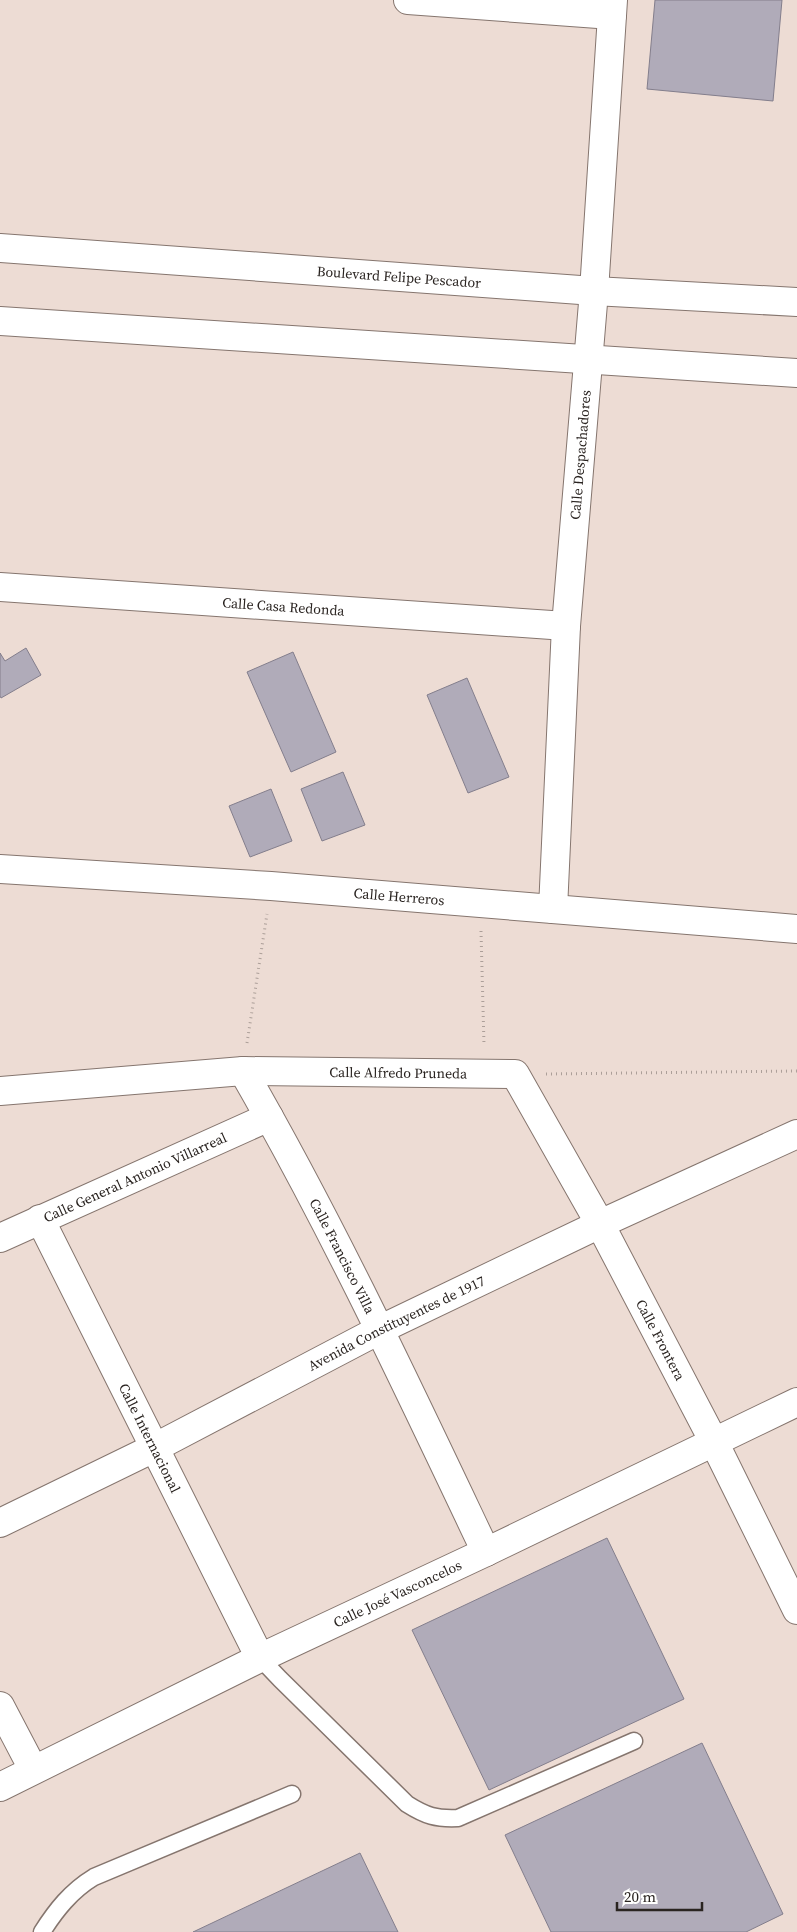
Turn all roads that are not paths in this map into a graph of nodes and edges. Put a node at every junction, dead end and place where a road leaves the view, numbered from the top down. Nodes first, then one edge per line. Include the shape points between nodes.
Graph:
1 (408, 0) edge
2 (613, 8) edge
3 (0, 248) edge
4 (594, 291) junction
5 (797, 302) edge
6 (0, 321) edge
7 (587, 360) junction
8 (797, 374) edge
9 (0, 587) edge
10 (566, 626) junction
11 (0, 869) edge
12 (553, 909) junction
13 (797, 929) edge
14 (243, 1071) junction
15 (515, 1074) joint
16 (0, 1091) edge
17 (269, 1117) junction
18 (797, 1134) edge
19 (40, 1219) junction
20 (600, 1224) junction
21 (0, 1238) edge
22 (381, 1330) junction
23 (797, 1402) edge
24 (714, 1442) junction
25 (154, 1448) junction
26 (0, 1523) edge
27 (486, 1552) junction
28 (797, 1610) edge
29 (260, 1658) junction
30 (0, 1706) edge
31 (634, 1741) dead end
32 (33, 1769) junction
33 (0, 1787) edge
34 (292, 1794) dead end
35 (42, 1932) edge

1 - 2 street
2 - 4 street, Calle Despachadores
3 - 4 street, Boulevard Felipe Pescador
4 - 5 street, Boulevard Felipe Pescador
4 - 7 street, Calle Despachadores
6 - 7 street
7 - 8 street
7 - 10 street, Calle Despachadores
9 - 10 street, Calle Casa Redonda
10 - 12 street, Calle Despachadores
11 - 12 street, Calle Herreros via 272,886
12 - 13 street, Calle Herreros
14 - 15 street, Calle Alfredo Pruneda
14 - 16 street, Calle Alfredo Pruneda
14 - 17 street, Calle Francisco Villa
15 - 20 street, Calle Frontera
17 - 19 street, Calle General Antonio Villarreal
17 - 22 street, Calle Francisco Villa
18 - 20 street, Avenida Constituyentes de 1917
19 - 21 street, Calle General Antonio Villarreal
19 - 25 street, Calle Internacional
20 - 22 street, Avenida Constituyentes de 1917
20 - 24 street, Calle Frontera
22 - 25 street, Avenida Constituyentes de 1917
22 - 27 street, Calle Francisco Villa
23 - 24 street, Calle José Vasconcelos
24 - 27 street, Calle José Vasconcelos
24 - 28 street, Calle Frontera
25 - 26 street, Avenida Constituyentes de 1917
25 - 29 street, Calle Internacional
27 - 29 street, Calle José Vasconcelos
29 - 31 lane via 407,1804 440,1819 458,1818
29 - 32 street, Calle José Vasconcelos
30 - 32 street
32 - 33 street, Calle José Vasconcelos
34 - 35 lane via 94,1877 67,1898

